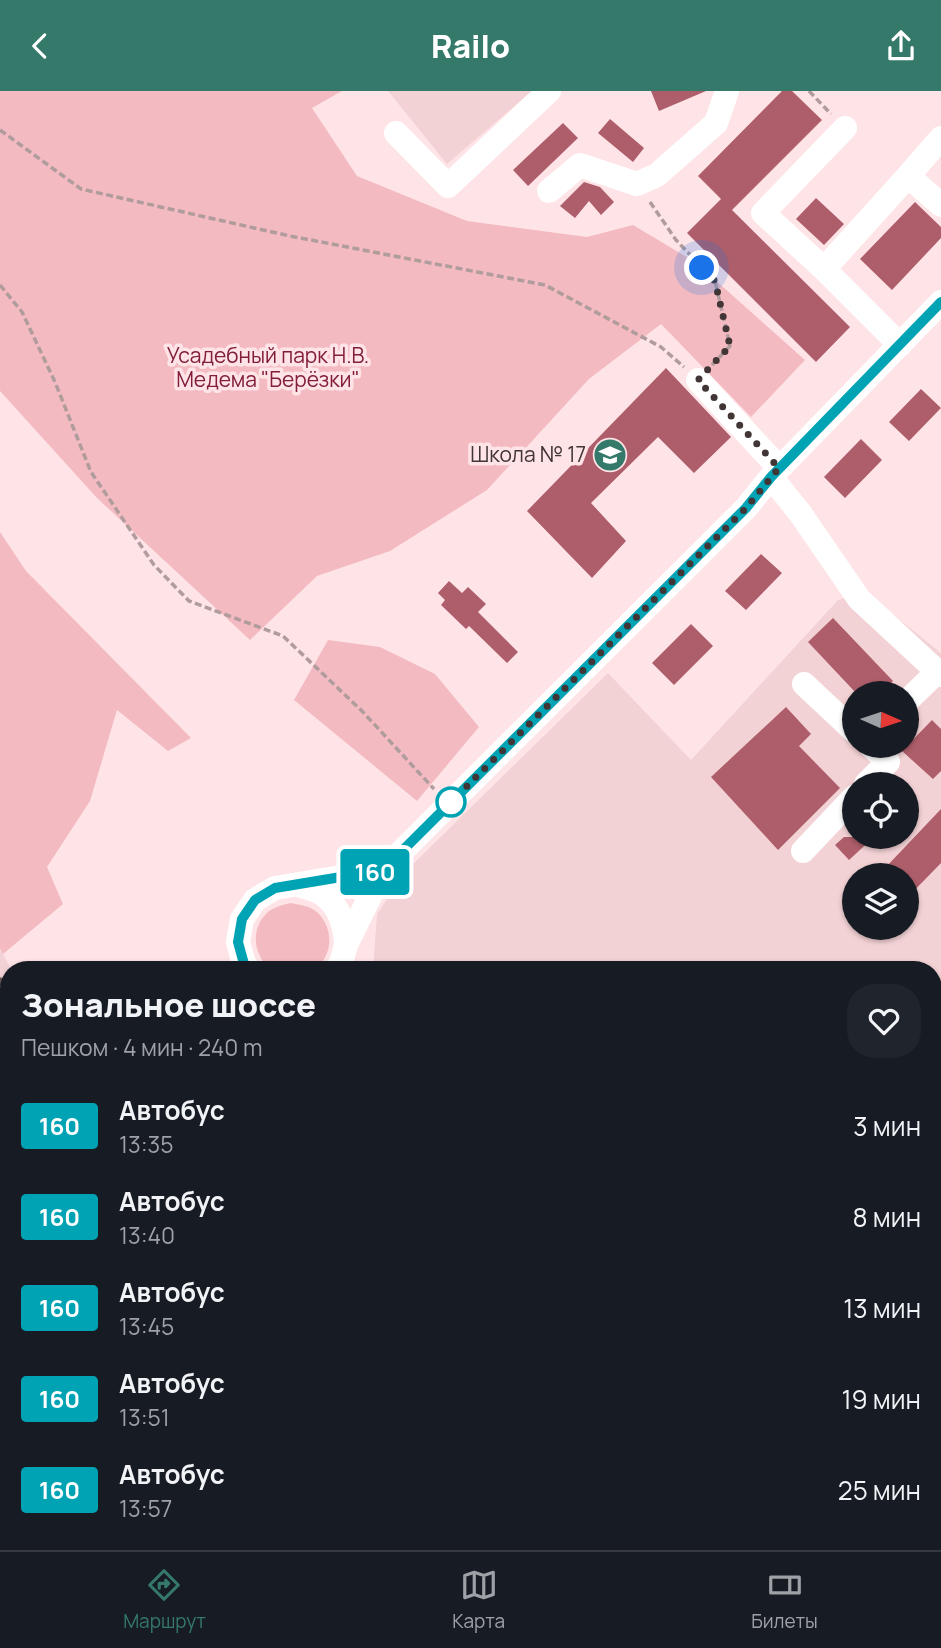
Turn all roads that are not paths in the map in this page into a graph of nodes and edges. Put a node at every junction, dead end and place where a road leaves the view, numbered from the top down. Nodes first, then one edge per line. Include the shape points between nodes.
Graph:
1 (550, 91) edge
2 (727, 91) edge
3 (845, 128) road end
4 (396, 133) dead end
5 (941, 138) edge
6 (908, 176) junction
7 (549, 191) dead end
8 (941, 205) edge
9 (824, 269) junction
10 (941, 302) edge
11 (900, 345) junction
12 (698, 380) road end
13 (775, 473) junction
14 (941, 646) edge
15 (914, 652) junction
16 (939, 673) edge
17 (804, 684) dead end
18 (919, 691) edge
19 (842, 720) edge
20 (884, 758) edge
21 (878, 772) edge
22 (842, 810) edge
23 (803, 851) dead end
24 (383, 870) junction
25 (298, 885) junction
26 (238, 942) junction
27 (346, 945) junction
28 (234, 961) edge
29 (243, 961) edge
30 (342, 961) edge

1 - 4 street via 447,186
2 - 7 street via 716,123 657,175 637,184 580,165
3 - 9 street via 763,213
5 - 6 street
6 - 8 street
6 - 9 street
9 - 11 street
10 - 11 street
11 - 13 street
12 - 13 street
13 - 15 street via 859,599
13 - 24 street via 746,508
14 - 15 street
15 - 16 street
16 - 18 street
17 - 19 street
20 - 21 street via 888,762
22 - 23 street
24 - 25 street
24 - 27 street
25 - 26 street via 275,888 255,900 242,919
25 - 27 street via 320,892 337,908 345,926
26 - 28 street
26 - 29 street
27 - 30 street

